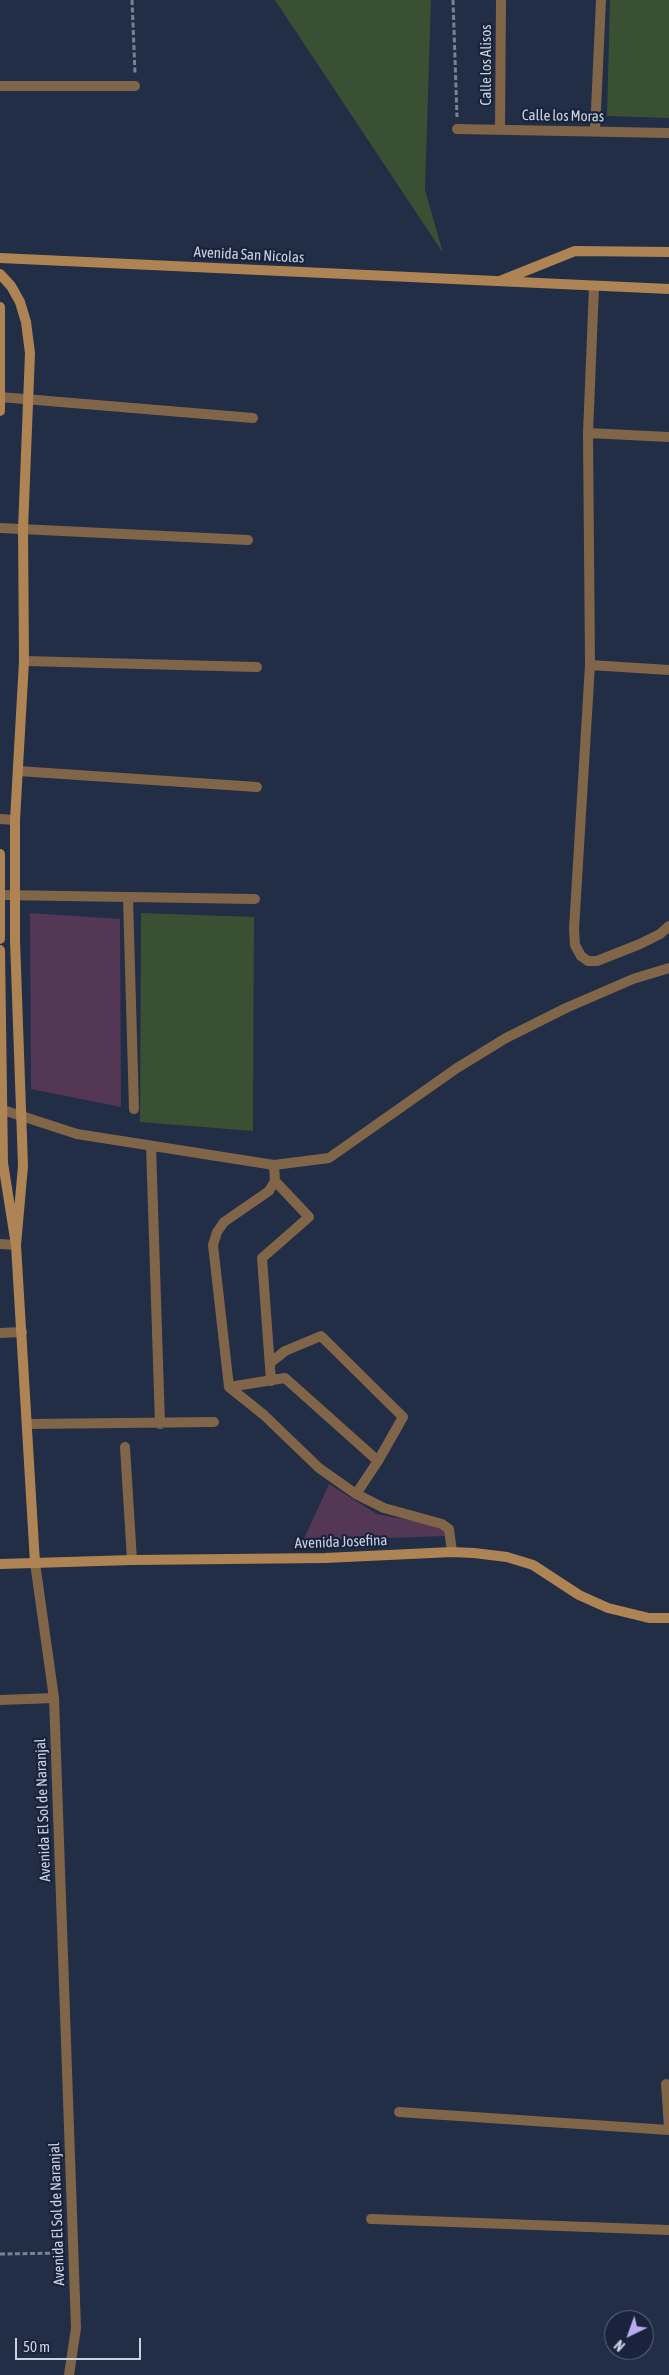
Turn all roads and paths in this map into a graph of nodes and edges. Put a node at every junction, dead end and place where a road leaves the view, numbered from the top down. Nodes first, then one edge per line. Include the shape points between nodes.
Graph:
1 (132, 0) edge
2 (453, 0) edge
3 (501, 0) edge
4 (601, 0) edge
5 (0, 86) edge
6 (135, 86) joint
7 (457, 129) joint
8 (500, 130) junction
9 (594, 131) junction
10 (669, 133) edge
11 (669, 252) edge
12 (0, 258) edge
13 (0, 274) edge
14 (497, 282) junction
15 (594, 287) junction
16 (669, 289) edge
17 (0, 307) edge
18 (0, 397) edge
19 (27, 399) junction
20 (0, 411) edge
21 (253, 418) dead end
22 (588, 433) junction
23 (669, 438) edge
24 (0, 528) edge
25 (23, 530) junction
26 (248, 540) dead end
27 (24, 661) junction
28 (590, 665) junction
29 (257, 666) dead end
30 (669, 670) edge
31 (18, 771) junction
32 (257, 787) dead end
33 (0, 819) edge
34 (15, 820) junction
35 (0, 854) edge
36 (1, 895) edge
37 (14, 896) junction
38 (128, 898) junction
39 (255, 899) dead end
40 (669, 926) edge
41 (0, 939) edge
42 (15, 940) junction
43 (0, 943) edge
44 (0, 950) edge
45 (669, 968) edge
46 (1, 1109) edge
47 (134, 1109) dead end
48 (21, 1114) junction
49 (151, 1146) junction
50 (274, 1165) junction
51 (275, 1181) junction
52 (0, 1244) edge
53 (16, 1244) junction
54 (22, 1332) junction
55 (0, 1333) edge
56 (270, 1363) junction
57 (271, 1380) junction
58 (229, 1387) junction
59 (214, 1422) dead end
60 (28, 1424) junction
61 (160, 1424) junction
62 (125, 1447) dead end
63 (378, 1461) junction
64 (356, 1494) junction
65 (452, 1552) junction
66 (132, 1560) junction
67 (35, 1563) junction
68 (0, 1564) edge
69 (669, 1618) edge
70 (54, 1698) junction
71 (0, 1700) edge
72 (666, 2084) dead end
73 (399, 2112) dead end
74 (669, 2129) edge
75 (371, 2219) dead end
76 (669, 2230) edge
77 (74, 2253) junction
78 (0, 2254) edge
79 (69, 2375) edge

1 - 6 path
2 - 7 path
3 - 8 street, Calle los Alisos
4 - 9 street
5 - 6 street
7 - 8 street, Calle los Moras
8 - 9 street, Calle los Moras
9 - 10 street, Calle los Moras
11 - 14 street, Avenida San Nicolas via 575,251
12 - 14 street, Avenida San Nicolas
13 - 19 street, Avenida El Sol de Naranjal via 20,302 26,322 30,353
14 - 15 street, Avenida San Nicolas
15 - 16 street, Avenida San Nicolas
15 - 22 street
17 - 18 street
18 - 19 street
18 - 20 street
19 - 21 street
19 - 25 street, Avenida El Sol de Naranjal
22 - 23 street
22 - 28 street
24 - 25 street
25 - 26 street
25 - 27 street, Avenida El Sol de Naranjal
27 - 29 street
27 - 31 street, Avenida El Sol de Naranjal
28 - 30 street
28 - 40 street via 575,945 580,956 588,961 597,960 640,944
31 - 32 street
31 - 34 street, Avenida El Sol de Naranjal
33 - 34 street
34 - 37 street, Avenida El Sol de Naranjal
35 - 36 street
36 - 37 street
36 - 41 street
37 - 38 street
37 - 42 street, Avenida El Sol de Naranjal
38 - 39 street
38 - 47 street
42 - 43 street
42 - 48 street, Avenida El Sol de Naranjal
44 - 46 street, Avenida El Sol de Naranjal
45 - 50 street via 633,979 506,1038 457,1068 329,1158
46 - 48 street
46 - 53 street, Avenida El Sol de Naranjal via 3,1163
48 - 49 street via 77,1134
48 - 53 street, Avenida El Sol de Naranjal via 23,1166
49 - 50 street
49 - 61 street
50 - 51 street
51 - 56 street via 309,1216 262,1258
51 - 58 street via 268,1191 224,1222 213,1245
52 - 53 street
53 - 54 street, Avenida El Sol de Naranjal
54 - 55 street
54 - 60 street, Avenida El Sol de Naranjal
56 - 57 street
56 - 63 street via 285,1351 321,1336 403,1417
57 - 58 street
57 - 63 street via 285,1378
58 - 64 street via 320,1468
59 - 61 street
60 - 61 street
60 - 67 street, Avenida El Sol de Naranjal
62 - 66 street
63 - 64 street
64 - 65 street via 384,1508 442,1524 452,1536
65 - 66 street, Avenida Josefina via 324,1558
65 - 69 street, Avenida Josefina via 507,1557 533,1565 579,1595 608,1608 649,1618
66 - 67 street, Avenida Josefina
67 - 68 street, Avenida Josefina
67 - 70 street, Avenida El Sol de Naranjal
70 - 71 street
70 - 77 street, Avenida El Sol de Naranjal
72 - 74 street
73 - 74 street
75 - 76 street
77 - 78 path
77 - 79 street, Avenida El Sol de Naranjal via 76,2328

